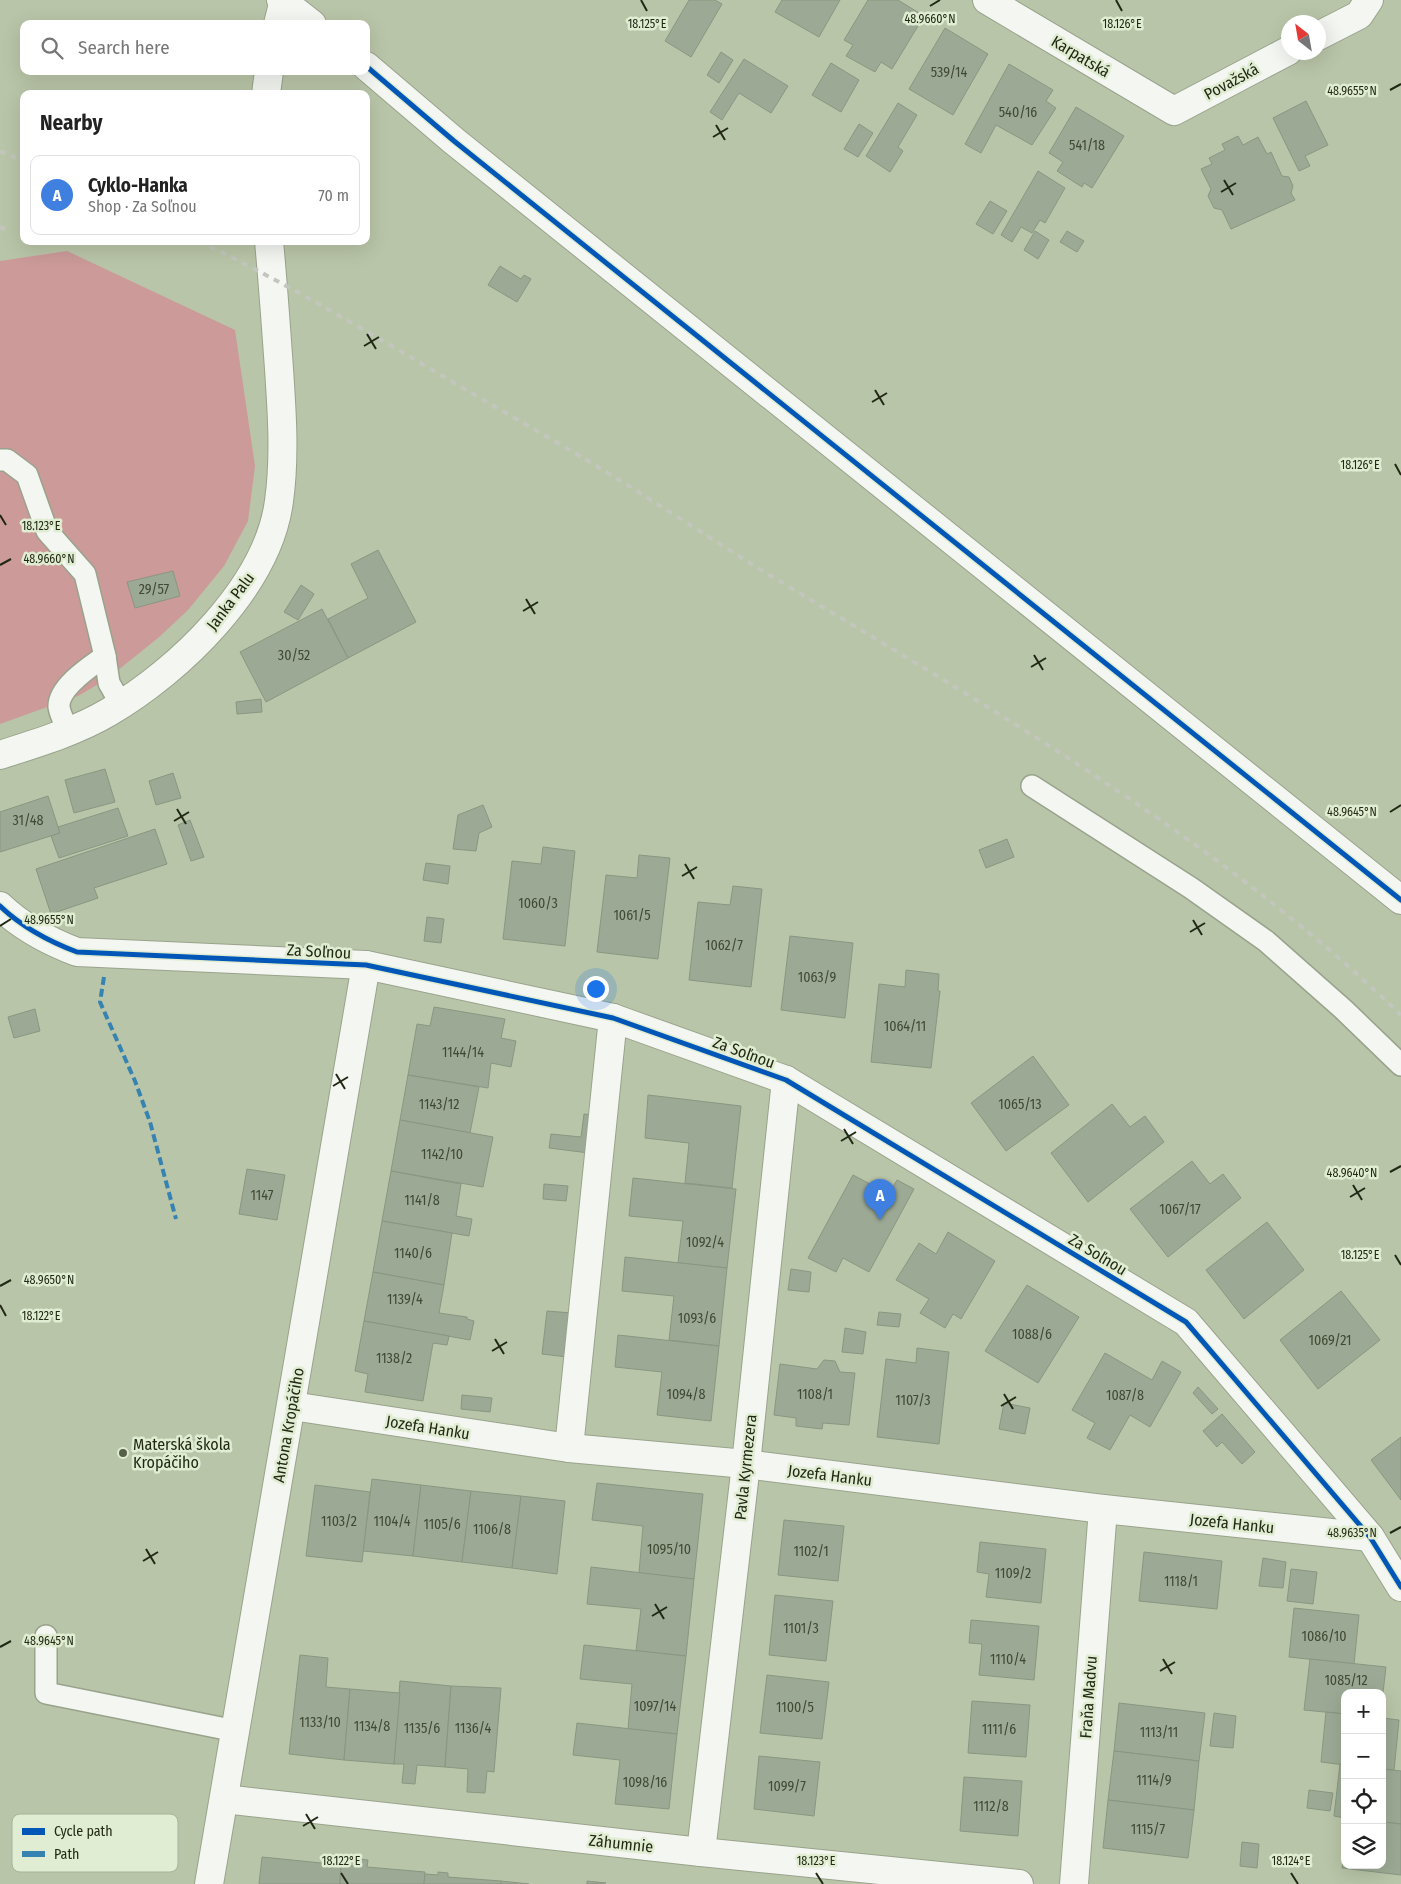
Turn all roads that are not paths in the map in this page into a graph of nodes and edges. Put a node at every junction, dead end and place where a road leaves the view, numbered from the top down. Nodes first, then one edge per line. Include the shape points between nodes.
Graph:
1 (987, 0) edge
2 (1370, 0) edge
3 (282, 6) edge
4 (305, 20) edge
5 (1326, 32) edge
6 (1281, 56) edge
7 (370, 69) edge
8 (268, 75) edge
9 (267, 90) edge
10 (1174, 111) joint
11 (269, 245) edge
12 (0, 460) edge
13 (105, 656) junction
14 (121, 704) junction
15 (69, 733) junction
16 (0, 755) edge
17 (1032, 786) dead end
18 (1401, 900) edge
19 (0, 906) edge
20 (366, 966) junction
21 (613, 1018) junction
22 (1401, 1065) edge
23 (786, 1080) junction
24 (292, 1406) junction
25 (569, 1448) junction
26 (746, 1464) junction
27 (1103, 1509) junction
28 (1370, 1537) junction
29 (1401, 1587) edge
30 (46, 1636) dead end
31 (236, 1731) junction
32 (224, 1799) junction
33 (701, 1852) junction
34 (208, 1884) edge
35 (1019, 1884) edge
36 (1074, 1884) edge

1 - 10 street, Karpatská
2 - 5 street via 1359,15
3 - 4 street
6 - 10 street, Považská
7 - 18 street via 462,147
8 - 9 street
11 - 14 street, Janka Palu via 282,452 279,503 266,546 246,585 203,636 156,680
12 - 13 lane via 7,460 27,475 46,531 85,574
13 - 14 lane via 109,683
13 - 15 lane via 74,678 60,704
14 - 15 street, Janka Palu
15 - 16 street, Janka Palu
17 - 22 lane via 1266,941 1344,1009
19 - 20 street, Za Soľnou via 42,939 77,952
20 - 21 street, Za Soľnou
20 - 24 street, Antona Kropáčiho
21 - 23 street, Za Soľnou
21 - 25 street
23 - 26 street, Pavla Kyrmezera
23 - 28 street, Za Soľnou via 1186,1322
24 - 25 street, Jozefa Hanku
24 - 31 street, Antona Kropáčiho
25 - 26 street, Jozefa Hanku
26 - 27 street, Jozefa Hanku
26 - 33 street, Pavla Kyrmezera
27 - 28 street, Jozefa Hanku
27 - 36 street, Fraňa Madvu
28 - 29 street, Za Soľnou
30 - 31 lane via 46,1693
31 - 32 street, Antona Kropáčiho
32 - 33 street, Záhumnie
32 - 34 street, Antona Kropáčiho
33 - 35 street, Záhumnie

